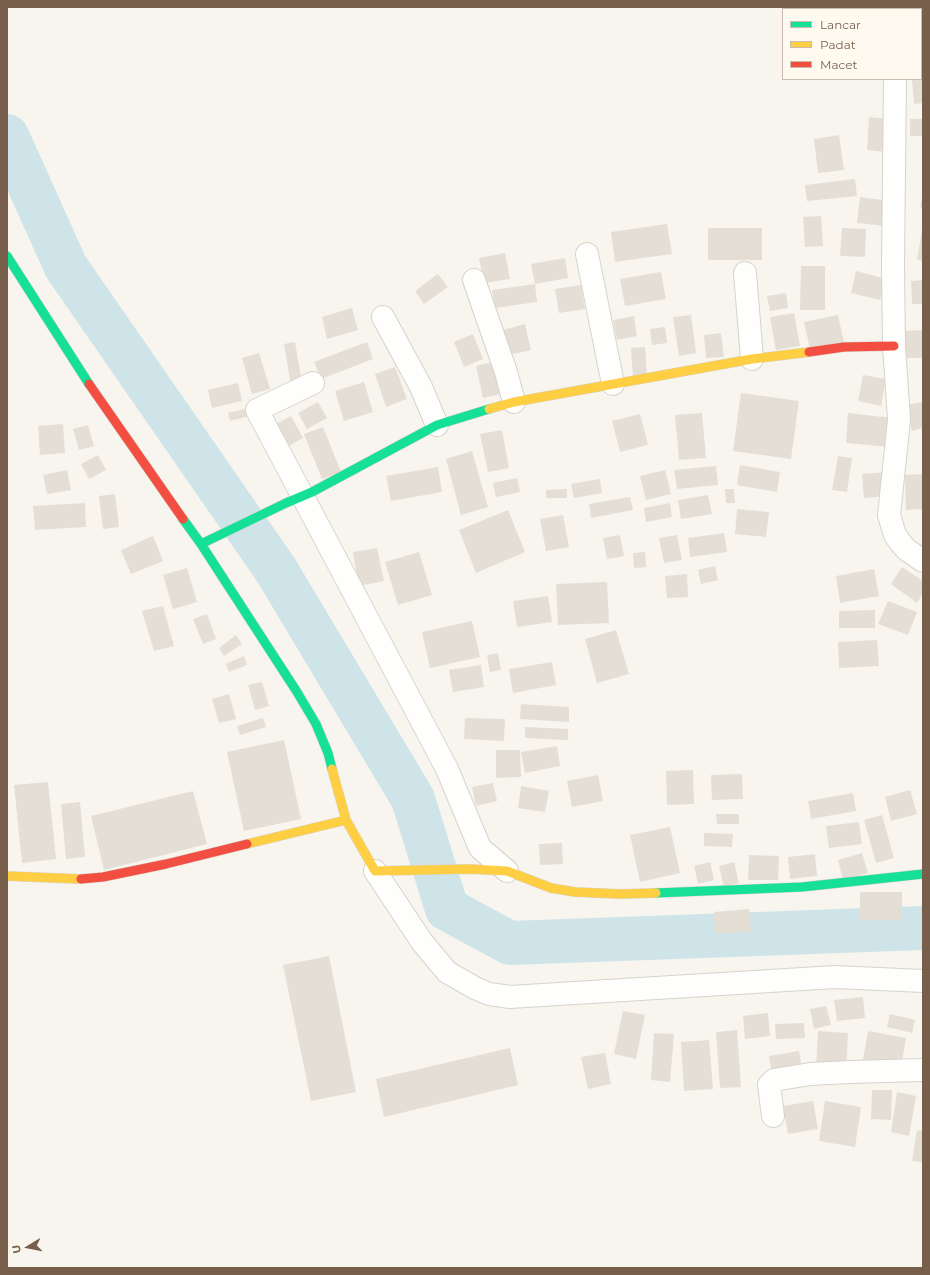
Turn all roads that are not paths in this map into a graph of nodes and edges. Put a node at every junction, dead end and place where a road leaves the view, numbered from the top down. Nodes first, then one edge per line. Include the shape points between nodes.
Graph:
1 (895, 80) edge
2 (587, 254) dead end
3 (7, 256) edge
4 (744, 273) dead end
5 (474, 280) dead end
6 (383, 317) dead end
7 (894, 346) junction
8 (752, 359) junction
9 (313, 383) dead end
10 (613, 384) junction
11 (514, 402) junction
12 (437, 425) junction
13 (294, 500) junction
14 (204, 542) junction
15 (923, 561) edge
16 (346, 820) junction
17 (385, 871) junction
18 (507, 872) junction
19 (923, 874) edge
20 (7, 876) edge
21 (923, 981) edge
22 (923, 1070) edge
23 (773, 1116) dead end

1 - 7 street
2 - 10 street
3 - 14 street via 94,391
4 - 8 street
5 - 11 street
6 - 12 street via 421,387
7 - 8 street via 844,347
7 - 15 street via 899,420 889,515 898,539
8 - 10 street
9 - 13 street via 257,410
10 - 11 street
11 - 12 street
12 - 13 street
13 - 14 street
13 - 18 street via 447,769 480,848
14 - 16 street via 316,724 328,753
16 - 17 street
16 - 20 street via 103,877 75,879
17 - 18 street via 470,869
17 - 21 street via 422,942 447,972 489,994 510,997 834,977
18 - 19 street via 551,888 620,894 802,887
22 - 23 street via 810,1074 774,1080 769,1085

